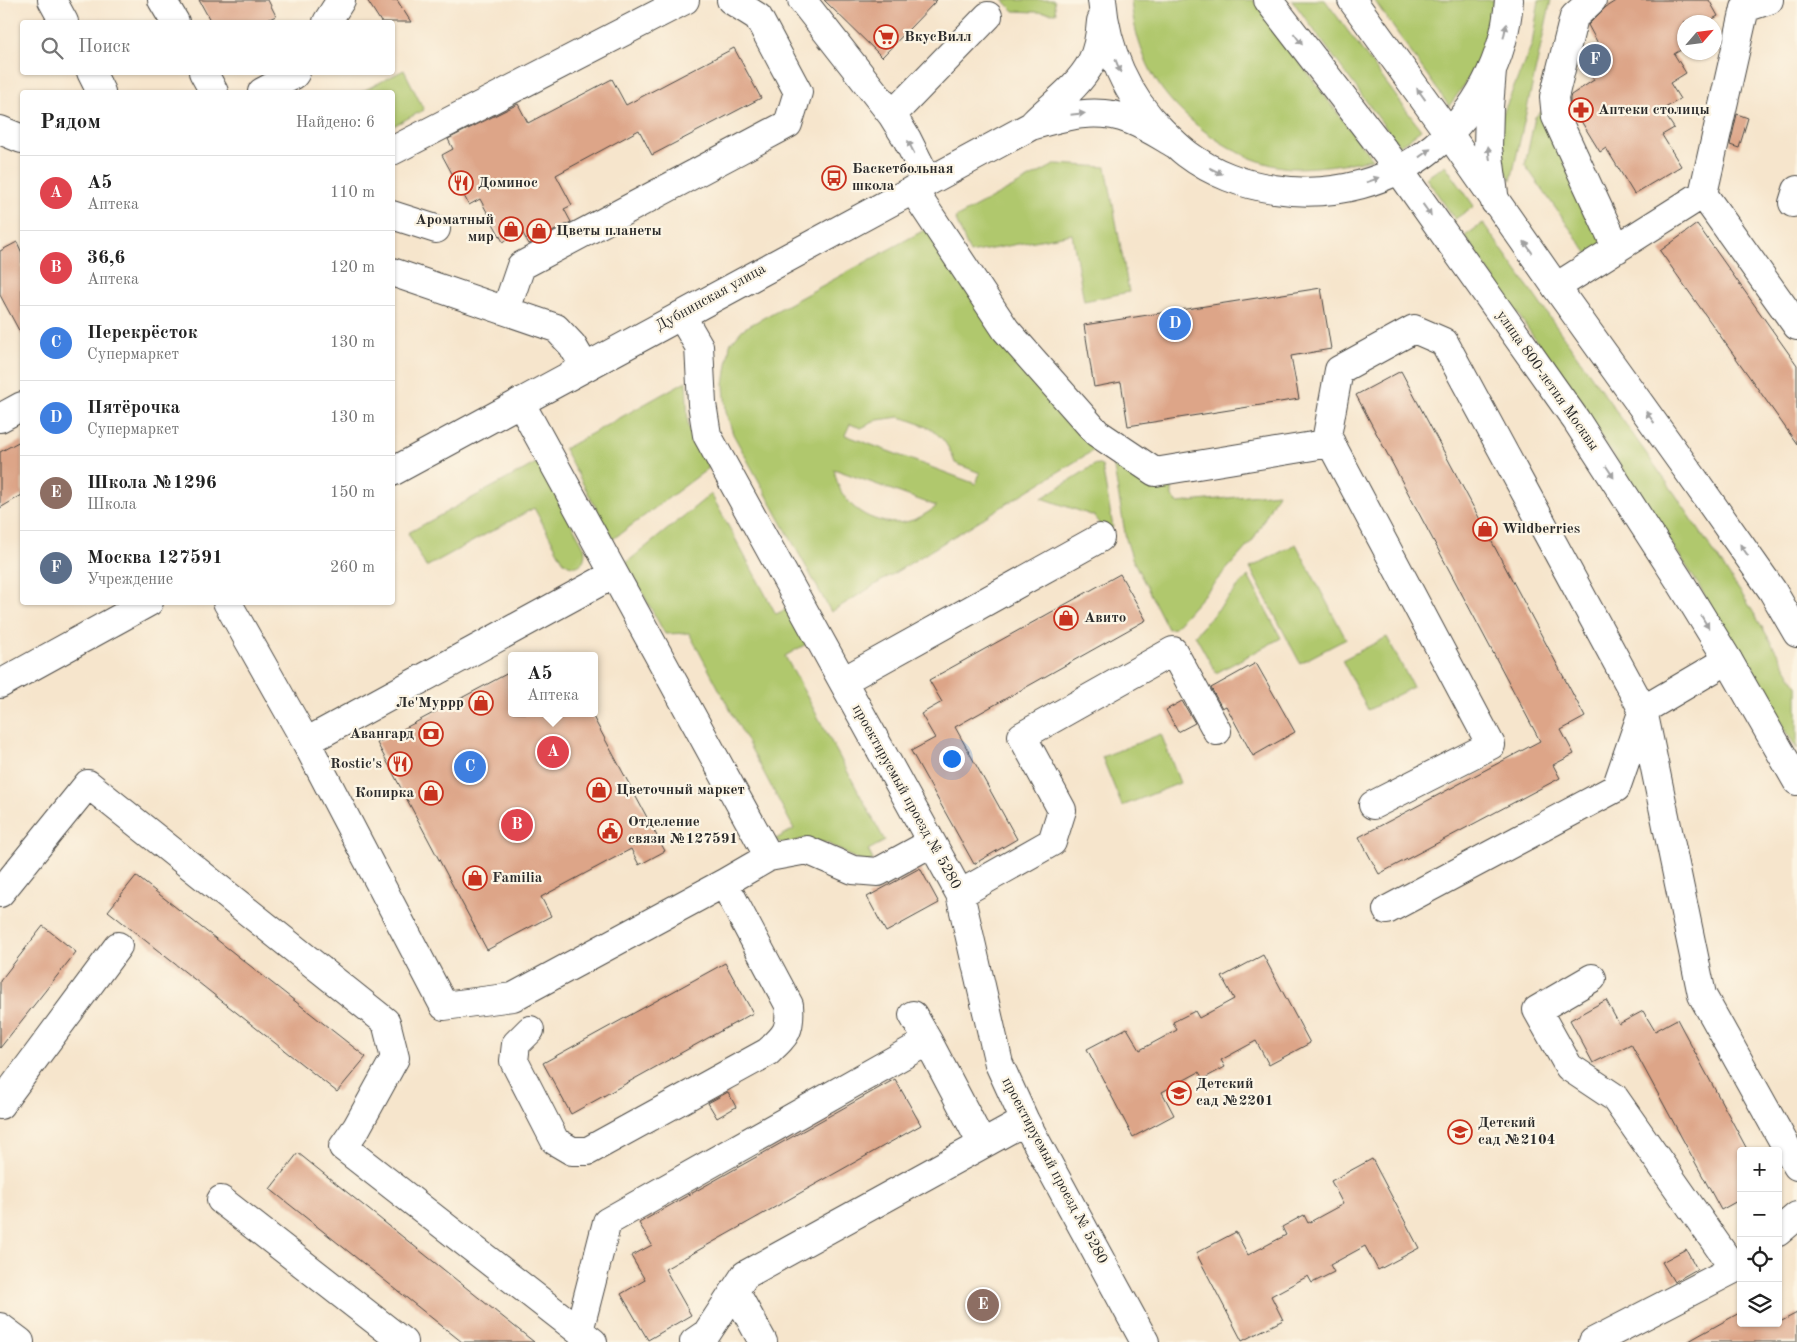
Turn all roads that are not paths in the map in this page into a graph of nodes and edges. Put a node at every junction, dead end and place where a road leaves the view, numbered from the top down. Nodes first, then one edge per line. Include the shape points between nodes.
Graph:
1 (162, 0) edge
2 (341, 0) edge
3 (685, 0) edge
4 (731, 0) edge
5 (802, 0) edge
6 (1268, 0) edge
7 (1352, 0) edge
8 (1509, 0) edge
9 (1592, 0) edge
10 (1102, 1) edge
11 (1751, 3) edge
12 (988, 16) dead end
13 (174, 20) edge
14 (328, 20) edge
15 (1492, 71) junction
16 (92, 75) edge
17 (204, 75) edge
18 (294, 75) edge
19 (100, 90) edge
20 (213, 90) edge
21 (266, 90) edge
22 (892, 115) junction
23 (1031, 126) junction
24 (0, 130) edge
25 (1449, 134) junction
26 (20, 138) edge
27 (1176, 144) junction
28 (395, 149) edge
29 (1399, 170) junction
30 (920, 185) junction
31 (1703, 194) junction
32 (1496, 202) junction
33 (395, 216) edge
34 (436, 229) dead end
35 (1617, 249) junction
36 (395, 273) edge
37 (1556, 287) junction
38 (506, 310) junction
39 (681, 315) junction
40 (1797, 326) edge
41 (585, 367) junction
42 (520, 402) junction
43 (20, 407) edge
44 (0, 418) edge
45 (1331, 443) junction
46 (395, 470) edge
47 (1100, 538) dead end
48 (614, 574) junction
49 (1772, 590) junction
50 (144, 605) edge
51 (229, 605) edge
52 (1797, 623) edge
53 (1797, 633) edge
54 (1728, 660) junction
55 (842, 681) junction
56 (0, 684) edge
57 (1643, 710) junction
58 (1218, 731) dead end
59 (306, 742) junction
60 (1797, 781) edge
61 (1373, 805) dead end
62 (931, 843) junction
63 (768, 857) junction
64 (724, 883) junction
65 (0, 893) edge
66 (960, 894) junction
67 (1388, 910) dead end
68 (118, 946) dead end
69 (1592, 978) dead end
70 (913, 1015) dead end
71 (530, 1030) dead end
72 (928, 1041) junction
73 (0, 1105) edge
74 (1025, 1121) junction
75 (982, 1144) junction
76 (1797, 1166) edge
77 (221, 1200) dead end
78 (1797, 1216) edge
79 (1782, 1229) edge
80 (1737, 1266) edge
81 (735, 1291) junction
82 (0, 1327) edge
83 (586, 1336) edge
84 (20, 1342) edge
85 (403, 1342) edge
86 (694, 1342) edge
87 (763, 1342) edge
88 (1145, 1342) edge
89 (1593, 1342) edge

1 - 13 main road
2 - 14 main road
3 - 28 main road
4 - 38 main road via 758,16 798,92 788,124 522,266
5 - 22 main road
6 -> 29 main road, улица 800-летия Москвы
25 -> 7 main road
15 -> 8 main road via 1502,45
9 - 35 main road via 1574,18 1554,97 1556,116
10 - 23 main road, Дубнинская улица via 1099,40 1092,62 1074,85
10 -> 27 main road via 1109,42 1119,69 1149,118
11 - 31 main road
12 - 22 main road
15 - 25 main road via 1479,96
32 -> 15 main road via 1488,148
16 - 19 main road
17 - 20 main road
18 - 21 main road
30 -> 22 main road via 907,139
23 -> 27 main road, Дубнинская улица via 1080,114 1104,113 1130,120
23 - 30 main road, Дубнинская улица
24 - 26 main road
29 -> 25 main road via 1423,156
25 - 32 main road
27 -> 29 main road via 1211,169 1237,180 1291,192 1346,188
29 -> 54 main road, улица 800-летия Москвы via 1576,420
30 - 39 main road, Дубнинская улица
30 - 45 main road via 1006,330 1097,433 1155,472
31 - 35 main road
31 - 40 main road
37 -> 32 main road
33 - 34 main road
35 - 37 main road
36 - 38 main road
49 -> 37 main road
38 - 41 main road via 556,328 572,345
39 - 41 main road, Дубнинская улица
39 - 55 main road, проектируемый проезд № 5280 via 699,346 707,435
41 - 42 main road, Дубнинская улица
42 - 46 main road, Дубнинская улица
42 - 48 main road
43 - 44 main road
45 - 57 main road via 1327,436 1339,370 1414,329 1444,342
45 - 61 main road via 1491,745
47 - 55 main road
48 - 59 main road
48 - 63 main road
49 - 52 main road
49 - 53 main road
50 - 56 main road
51 - 59 main road
54 - 57 main road
54 - 60 main road, улица 800-летия Москвы
55 - 62 main road, проектируемый проезд № 5280
57 - 67 main road via 1616,788
57 - 76 main road via 1702,995
58 - 66 main road via 1173,651 1022,736 1062,810 1052,842
59 - 64 main road via 444,1006 513,997
62 - 63 main road via 878,872 853,870 807,850
62 - 66 main road, проектируемый проезд № 5280
63 - 64 main road
64 - 71 main road via 789,1005 790,1023 782,1039 768,1052 588,1151 572,1152 555,1141 514,1062 516,1044
65 - 83 main road via 88,784 386,1022 395,1058 343,1147
66 - 74 main road, проектируемый проезд № 5280 via 999,1064
68 - 73 main road
69 - 80 main road via 1537,1010 1569,1067 1614,1097
70 - 72 main road
72 - 75 main road
72 - 83 main road via 607,1222
74 - 75 main road
74 - 88 main road, проектируемый проезд № 5280
75 - 81 main road via 746,1275
77 - 85 main road
78 - 79 main road
80 - 89 main road
81 - 86 main road via 707,1333
81 - 87 main road
82 - 84 main road

